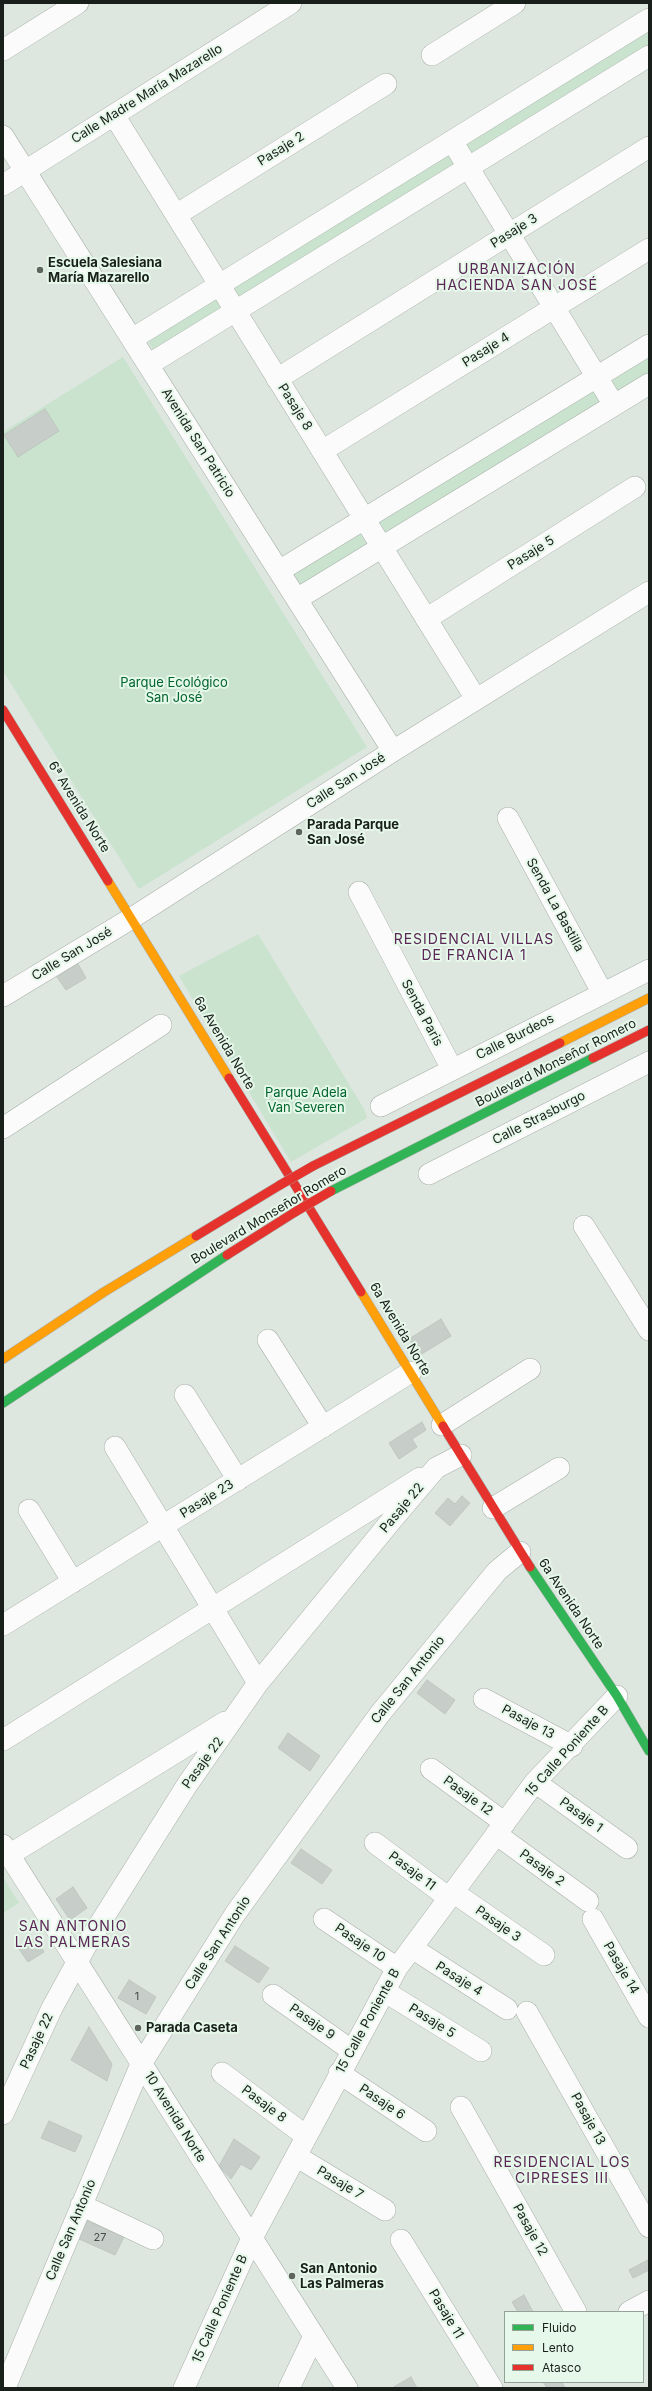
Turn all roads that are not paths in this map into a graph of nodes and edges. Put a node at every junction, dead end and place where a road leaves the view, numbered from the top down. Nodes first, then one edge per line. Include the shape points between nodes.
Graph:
1 (78, 3) edge
2 (291, 3) edge
3 (515, 3) edge
4 (649, 19) edge
5 (3, 50) edge
6 (432, 55) dead end
7 (649, 56) edge
8 (386, 84) dead end
9 (114, 115) junction
10 (3, 136) edge
11 (452, 141) junction
12 (649, 147) edge
13 (468, 167) junction
14 (26, 171) junction
15 (3, 184) edge
16 (176, 215) junction
17 (509, 234) junction
18 (649, 249) edge
19 (219, 285) junction
20 (554, 308) junction
21 (235, 311) junction
22 (132, 339) junction
23 (649, 345) edge
24 (148, 365) junction
25 (597, 377) junction
26 (277, 379) junction
27 (649, 384) edge
28 (614, 405) junction
29 (322, 451) junction
30 (635, 487) dead end
31 (364, 519) junction
32 (382, 547) junction
33 (279, 571) junction
34 (649, 592) edge
35 (297, 599) junction
36 (426, 619) junction
37 (476, 699) junction
38 (3, 710) edge
39 (393, 751) junction
40 (508, 818) dead end
41 (359, 892) dead end
42 (132, 918) junction
43 (649, 970) edge
44 (602, 992) junction
45 (3, 996) edge
46 (649, 998) edge
47 (161, 1025) dead end
48 (649, 1030) edge
49 (649, 1062) edge
50 (452, 1069) junction
51 (381, 1106) dead end
52 (3, 1128) edge
53 (429, 1174) dead end
54 (584, 1226) dead end
55 (649, 1330) edge
56 (268, 1340) dead end
57 (3, 1359) edge
58 (530, 1368) dead end
59 (410, 1372) junction
60 (185, 1395) dead end
61 (3, 1403) edge
62 (442, 1425) junction
63 (323, 1427) junction
64 (115, 1448) dead end
65 (461, 1455) junction
66 (436, 1468) junction
67 (559, 1468) dead end
68 (238, 1480) junction
69 (493, 1508) junction
70 (29, 1510) dead end
71 (162, 1528) junction
72 (520, 1552) junction
73 (73, 1582) junction
74 (212, 1608) junction
75 (3, 1625) edge
76 (258, 1683) junction
77 (617, 1696) junction
78 (484, 1699) dead end
79 (234, 1721) junction
80 (3, 1740) edge
81 (572, 1746) junction
82 (649, 1751) edge
83 (431, 1769) dead end
84 (535, 1782) junction
85 (501, 1828) junction
86 (375, 1844) dead end
87 (626, 1848) dead end
88 (6, 1850) edge
89 (451, 1895) junction
90 (590, 1910) joint
91 (324, 1919) dead end
92 (412, 1948) junction
93 (544, 1955) dead end
94 (78, 1963) junction
95 (397, 1968) junction
96 (384, 1991) junction
97 (273, 1995) dead end
98 (507, 2009) dead end
99 (527, 2012) dead end
100 (649, 2017) edge
101 (351, 2050) junction
102 (481, 2051) dead end
103 (141, 2064) junction
104 (222, 2073) dead end
105 (339, 2073) junction
106 (461, 2107) dead end
107 (3, 2114) edge
108 (426, 2131) dead end
109 (306, 2136) junction
110 (296, 2156) junction
111 (81, 2205) junction
112 (385, 2210) dead end
113 (649, 2227) edge
114 (252, 2238) junction
115 (153, 2239) dead end
116 (401, 2240) dead end
117 (649, 2301) edge
118 (575, 2311) edge
119 (631, 2311) edge
120 (314, 2336) junction
121 (4, 2388) edge
122 (184, 2388) edge
123 (289, 2388) edge
124 (347, 2388) edge
125 (492, 2388) edge

1 - 5 street
2 - 9 street, Calle Madre María Mazarello
3 - 6 street
4 - 11 street
7 - 13 street
8 - 16 street, Pasaje 2
9 - 14 street, Calle Madre María Mazarello
9 - 16 street, Pasaje 8
10 - 14 street, Avenida San Patricio
11 - 13 street
11 - 19 street
12 - 17 street, Pasaje 3
13 - 17 street
13 - 21 street
14 - 15 street, Calle Madre María Mazarello
14 - 22 street, Avenida San Patricio
16 - 19 street, Pasaje 8
17 - 20 street
17 - 26 street, Pasaje 3
18 - 20 street, Pasaje 4
19 - 21 street, Pasaje 8
19 - 22 street
20 - 25 street
20 - 29 street, Pasaje 4
21 - 24 street
21 - 26 street, Pasaje 8
22 - 24 street, Avenida San Patricio
23 - 25 street
24 - 33 street, Avenida San Patricio
25 - 28 street
25 - 31 street
26 - 29 street, Pasaje 8
27 - 28 street
28 - 32 street
29 - 31 street, Pasaje 8
30 - 36 street, Pasaje 5
31 - 32 street, Pasaje 8
31 - 33 street
32 - 35 street
32 - 36 street, Pasaje 8
33 - 35 street, Avenida San Patricio
34 - 37 street, Calle San José
35 - 39 street, Avenida San Patricio
36 - 37 street, Pasaje 8
37 - 39 street, Calle San José
38 - 42 main road, 6ª Avenida Norte
39 - 42 street, Calle San José
40 - 44 street, Senda La Bastilla
41 - 50 street, Senda Paris
42 - 45 street, Calle San José
42 - 59 main road, 6a Avenida Norte
43 - 44 street, Calle Burdeos
44 - 50 street, Calle Burdeos
46 - 57 main road, Boulevard Monseñor Romero, bridge via 313,1166 117,1284
47 - 52 street
48 - 61 main road, Boulevard Monseñor Romero, bridge via 331,1191 196,1274
49 - 53 street, Calle Strasburgo
50 - 51 street, Calle Burdeos
54 - 55 street
56 - 63 street
58 - 62 street
59 - 62 main road, 6a Avenida Norte
59 - 63 street, Pasaje 23
60 - 68 street
62 - 65 main road, 6a Avenida Norte
63 - 68 street, Pasaje 23
64 - 71 street
65 - 66 street, Pasaje 22
65 - 69 main road, 6a Avenida Norte
66 - 74 street
66 - 76 street, Pasaje 22
67 - 69 street
68 - 71 street, Pasaje 23
69 - 72 main road, 6a Avenida Norte
70 - 73 street
71 - 73 street, Pasaje 23
71 - 74 street
72 - 77 main road, 6a Avenida Norte
72 - 103 street, Calle San Antonio via 497,1572 379,1715 235,1914
73 - 75 street, Pasaje 23
74 - 76 street
74 - 80 street
76 - 79 street, Pasaje 22
77 - 81 street, 15 Calle Poniente B
77 - 82 main road, 6a Avenida Norte
78 - 81 street, Pasaje 13
79 - 88 street via 225,1722
79 - 94 street, Pasaje 22 via 187,1785 87,1944
81 - 84 street, 15 Calle Poniente B
83 - 85 street, Pasaje 12
84 - 85 street, 15 Calle Poniente B
84 - 87 street, Pasaje 1
85 - 89 street, 15 Calle Poniente B
85 - 90 street, Pasaje 2
86 - 89 street, Pasaje 11
88 - 94 street, 10 Avenida Norte
89 - 92 street, 15 Calle Poniente B
89 - 93 street, Pasaje 3
90 - 100 street, Pasaje 14
91 - 95 street, Pasaje 10
92 - 95 street, 15 Calle Poniente B
92 - 98 street, Pasaje 4
94 - 103 street, 10 Avenida Norte
94 - 107 street, Pasaje 22 via 52,2008
95 - 96 street, 15 Calle Poniente B
96 - 101 street, 15 Calle Poniente B
96 - 102 street, Pasaje 5
97 - 101 street, Pasaje 9
99 - 113 street, Pasaje 13
101 - 105 street, 15 Calle Poniente B
103 - 111 street, Calle San Antonio
103 - 114 street, 10 Avenida Norte
104 - 109 street, Pasaje 8
105 - 108 street, Pasaje 6
105 - 109 street, 15 Calle Poniente B
106 - 118 street, Pasaje 12
109 - 110 street, 15 Calle Poniente B
110 - 112 street, Pasaje 7
110 - 114 street, 15 Calle Poniente B
111 - 115 street
111 - 121 street, Calle San Antonio
114 - 120 street, 10 Avenida Norte
114 - 122 street, 15 Calle Poniente B
116 - 125 street, Pasaje 11
117 - 119 street
120 - 123 street
120 - 124 street, 10 Avenida Norte

